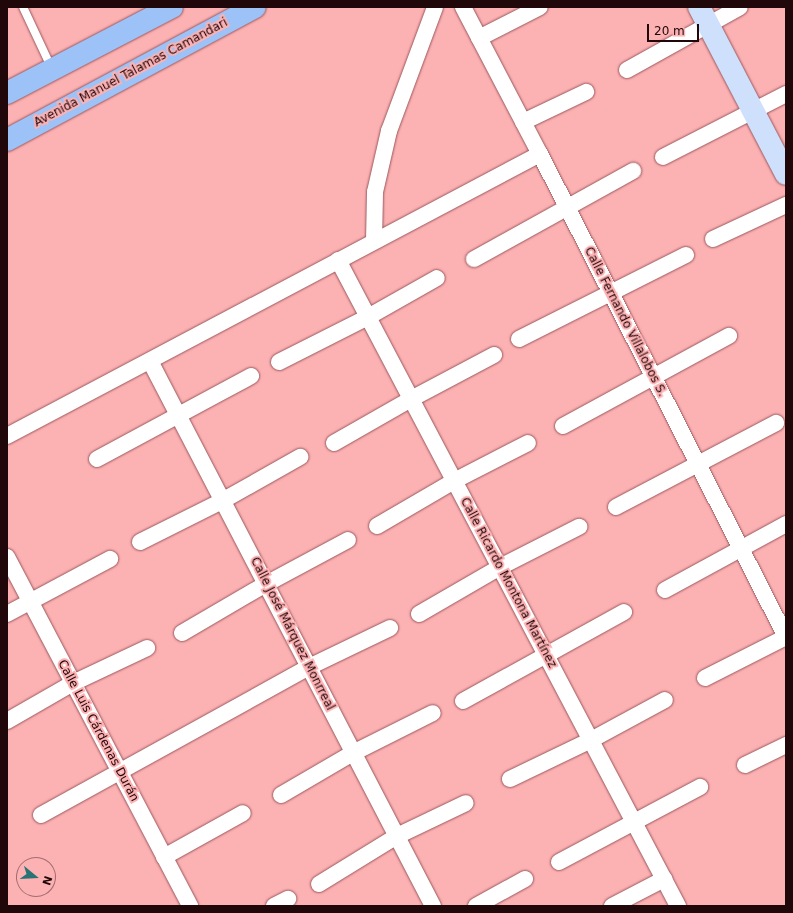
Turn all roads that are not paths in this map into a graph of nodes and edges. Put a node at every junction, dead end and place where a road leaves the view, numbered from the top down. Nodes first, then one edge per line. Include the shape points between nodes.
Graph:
1 (23, 7) edge
2 (172, 7) edge
3 (255, 7) edge
4 (435, 7) edge
5 (463, 7) edge
6 (540, 7) edge
7 (740, 7) edge
8 (703, 16) edge
9 (479, 38) junction
10 (52, 70) junction
11 (628, 70) dead end
12 (586, 92) dead end
13 (7, 93) edge
14 (786, 94) edge
15 (754, 112) junction
16 (523, 122) junction
17 (7, 140) edge
18 (540, 154) junction
19 (663, 157) dead end
20 (633, 171) dead end
21 (786, 174) edge
22 (786, 205) edge
23 (567, 207) junction
24 (713, 239) dead end
25 (374, 241) junction
26 (686, 255) dead end
27 (474, 259) dead end
28 (338, 260) junction
29 (437, 278) dead end
30 (611, 293) junction
31 (368, 317) junction
32 (729, 336) dead end
33 (519, 339) dead end
34 (494, 355) dead end
35 (150, 361) junction
36 (278, 362) dead end
37 (251, 376) dead end
38 (653, 376) junction
39 (411, 399) junction
40 (179, 416) junction
41 (776, 423) dead end
42 (563, 426) dead end
43 (7, 436) edge
44 (334, 443) dead end
45 (528, 443) dead end
46 (300, 457) dead end
47 (97, 459) dead end
48 (698, 465) junction
49 (454, 481) junction
50 (222, 501) junction
51 (616, 507) dead end
52 (786, 524) edge
53 (377, 526) dead end
54 (579, 527) dead end
55 (348, 540) dead end
56 (140, 542) dead end
57 (741, 549) junction
58 (7, 556) edge
59 (110, 559) dead end
60 (500, 567) junction
61 (266, 584) junction
62 (665, 590) dead end
63 (31, 603) junction
64 (624, 612) dead end
65 (7, 614) edge
66 (419, 614) dead end
67 (390, 628) dead end
68 (182, 633) dead end
69 (786, 637) edge
70 (146, 648) dead end
71 (546, 655) junction
72 (309, 668) junction
73 (705, 678) dead end
74 (73, 683) junction
75 (665, 700) dead end
76 (463, 701) dead end
77 (433, 713) dead end
78 (7, 722) edge
79 (591, 740) junction
80 (786, 745) edge
81 (354, 753) junction
82 (745, 765) dead end
83 (119, 772) junction
84 (510, 779) dead end
85 (700, 787) dead end
86 (281, 795) dead end
87 (466, 803) dead end
88 (243, 813) dead end
89 (41, 815) dead end
90 (635, 822) junction
91 (397, 836) junction
92 (164, 857) junction
93 (559, 862) dead end
94 (525, 879) dead end
95 (664, 879) junction
96 (319, 884) dead end
97 (288, 899) dead end
98 (190, 906) edge
99 (274, 906) edge
100 (433, 906) edge
101 (476, 906) edge
102 (612, 906) edge
103 (678, 906) edge

1 - 10 lane
2 - 10 main road
3 - 17 main road, Avenida Manuel Talamas Camandari
4 - 25 street via 389,131 375,192
5 - 9 street, Calle Fernando Villalobos S.
6 - 9 street
7 - 8 street
8 - 11 street
8 - 15 street
9 - 16 street, Calle Fernando Villalobos S.
10 - 13 main road
12 - 16 street
14 - 15 street
15 - 19 street
15 - 21 street
16 - 18 street, Calle Fernando Villalobos S.
18 - 23 street, Calle Fernando Villalobos S.
18 - 25 street
20 - 23 street
22 - 24 street
23 - 27 street
23 - 30 street, Calle Fernando Villalobos S.
25 - 28 street
26 - 30 street
28 - 31 street, Calle Ricardo Montona Martínez
28 - 35 street
29 - 31 street
30 - 33 street
30 - 38 street, Calle Fernando Villalobos S.
31 - 36 street
31 - 39 street, Calle Ricardo Montona Martínez
32 - 38 street
34 - 39 street
35 - 40 street, Calle José Márquez Monrreal
35 - 43 street
37 - 40 street
38 - 42 street
38 - 48 street, Calle Fernando Villalobos S.
39 - 44 street
39 - 49 street, Calle Ricardo Montona Martínez
40 - 47 street
40 - 50 street, Calle José Márquez Monrreal
41 - 48 street
45 - 49 street
46 - 50 street
48 - 51 street
48 - 57 street, Calle Fernando Villalobos S.
49 - 53 street
49 - 60 street, Calle Ricardo Montona Martínez
50 - 56 street
50 - 61 street, Calle José Márquez Monrreal
52 - 57 street
54 - 60 street
55 - 61 street
57 - 62 street
57 - 69 street, Calle Fernando Villalobos S.
58 - 63 street, Calle Luis Cárdenas Durán
59 - 63 street
60 - 66 street
60 - 71 street, Calle Ricardo Montona Martínez
61 - 68 street
61 - 72 street, Calle José Márquez Monrreal
63 - 65 street
63 - 74 street, Calle Luis Cárdenas Durán
64 - 71 street
67 - 72 street
69 - 73 street
70 - 74 street
71 - 76 street
71 - 79 street, Calle Ricardo Montona Martínez
72 - 81 street, Calle José Márquez Monrreal
72 - 83 street
74 - 78 street
74 - 83 street, Calle Luis Cárdenas Durán
75 - 79 street
77 - 81 street
79 - 84 street
79 - 90 street, Calle Ricardo Montona Martínez
80 - 82 street
81 - 86 street
81 - 91 street, Calle José Márquez Monrreal
83 - 89 street
83 - 92 street, Calle Luis Cárdenas Durán
85 - 90 street
87 - 91 street
88 - 92 street
90 - 93 street
90 - 95 street, Calle Ricardo Montona Martínez
91 - 96 street
91 - 100 street, Calle José Márquez Monrreal
92 - 98 street, Calle Luis Cárdenas Durán
94 - 101 street
95 - 102 street
95 - 103 street, Calle Ricardo Montona Martínez
97 - 99 street

